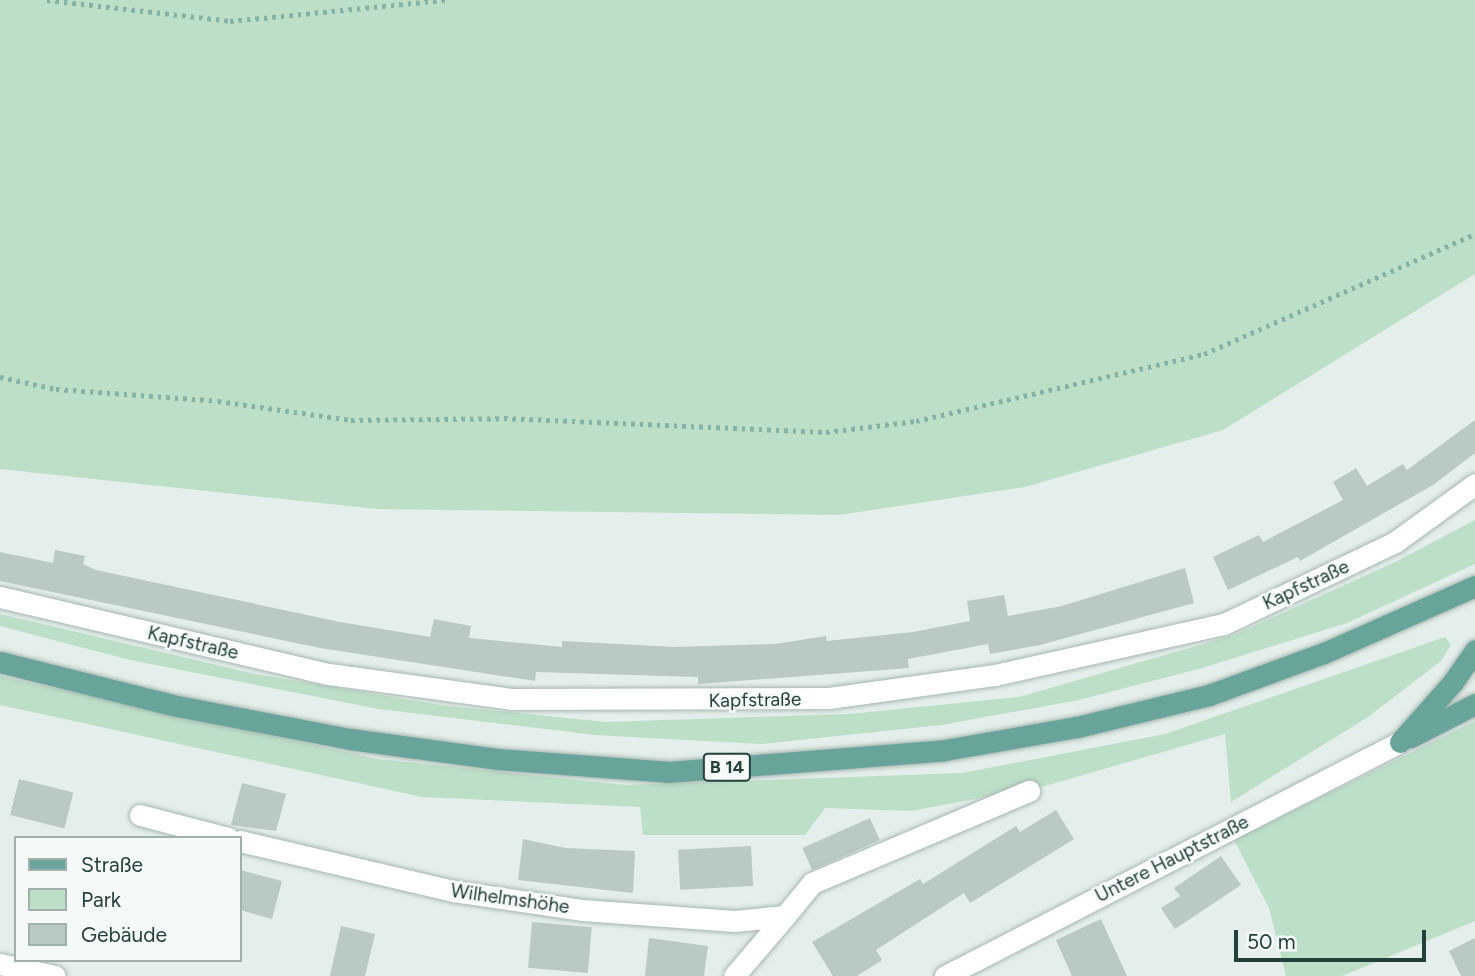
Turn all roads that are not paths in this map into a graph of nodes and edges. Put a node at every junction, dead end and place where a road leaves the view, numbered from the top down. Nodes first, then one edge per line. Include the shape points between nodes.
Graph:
1 (1475, 484) edge
2 (1475, 586) edge
3 (0, 597) edge
4 (1475, 650) edge
5 (0, 663) edge
6 (1475, 704) edge
7 (1400, 742) junction
8 (1029, 791) dead end
9 (140, 815) dead end
10 (220, 836) edge
11 (242, 842) edge
12 (785, 916) junction
13 (0, 964) edge
14 (55, 976) edge
15 (734, 976) edge
16 (945, 976) edge

1 - 3 street, Kapfstraße via 1395,542 1224,624 995,675 829,698 511,699 329,674
2 - 5 main road, B 14 via 1324,653 1209,695 1077,727 945,750 668,772 497,759 350,739 177,706
4 - 7 main road
6 - 7 main road
7 - 16 street, Untere Hauptstraße
8 - 12 street via 813,883
9 - 10 street
11 - 12 street, Wilhelmshöhe via 370,874 522,902 735,920
12 - 15 street
13 - 14 street

